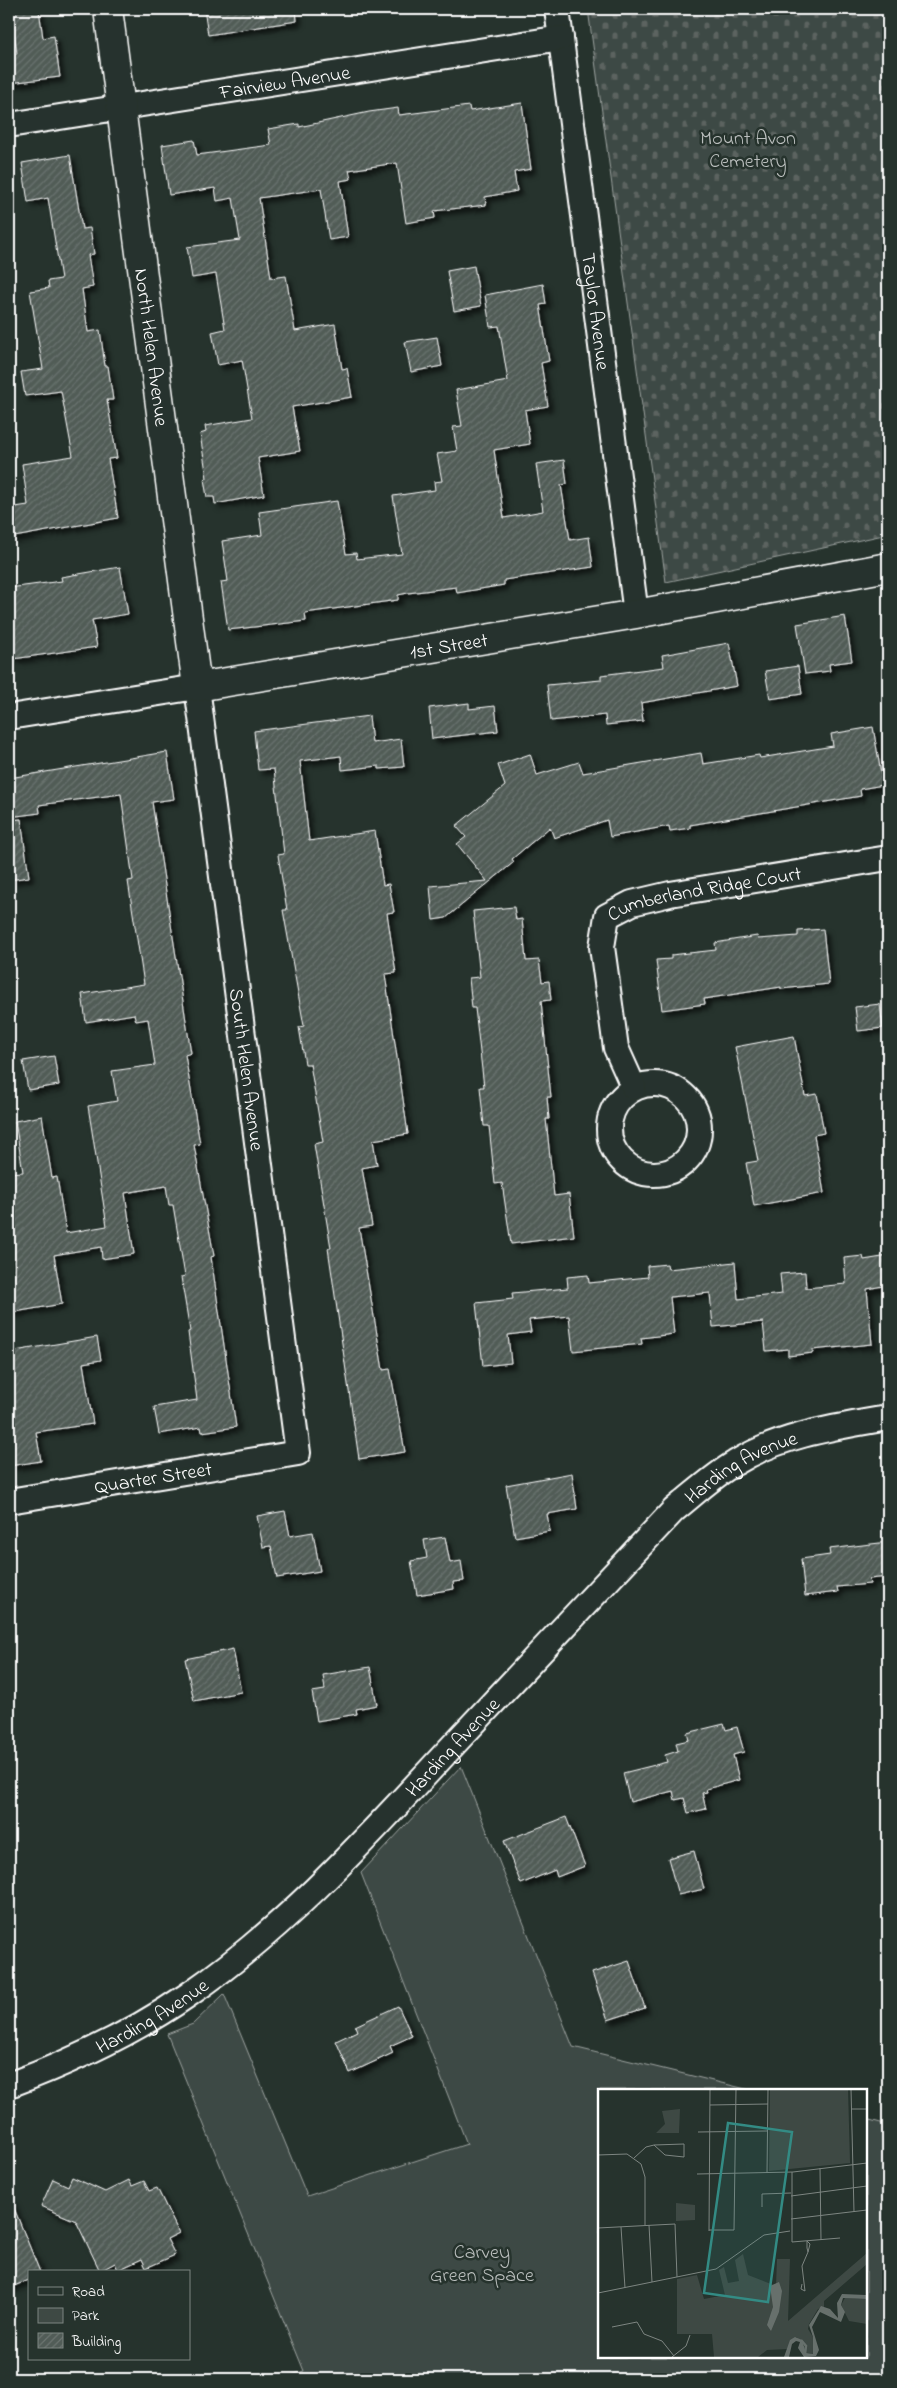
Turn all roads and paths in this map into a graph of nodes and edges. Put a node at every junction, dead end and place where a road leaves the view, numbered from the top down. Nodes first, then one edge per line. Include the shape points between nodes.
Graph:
1 (108, 9) edge
2 (557, 9) edge
3 (561, 38) junction
4 (121, 108) junction
5 (9, 124) edge
6 (888, 567) edge
7 (636, 614) junction
8 (197, 687) junction
9 (9, 717) edge
10 (888, 858) edge
11 (634, 1088) dead end
12 (888, 1418) edge
13 (298, 1453) joint
14 (9, 1501) edge
15 (9, 2085) edge

1 - 4 street, North Helen Avenue
2 - 3 street, Taylor Avenue
3 - 4 street, Fairview Avenue
3 - 7 street, Taylor Avenue
4 - 5 street, Fairview Avenue
4 - 8 street, North Helen Avenue
6 - 7 street, 1st Street
7 - 8 street, 1st Street
8 - 9 street, 1st Street
8 - 13 street, South Helen Avenue
10 - 11 street, Cumberland Ridge Court via 670,894 632,903 607,916 602,948 616,1048
12 - 15 street, Harding Avenue via 768,1446 717,1475 674,1510 298,1907 187,1995 122,2035
13 - 14 street, Quarter Street

